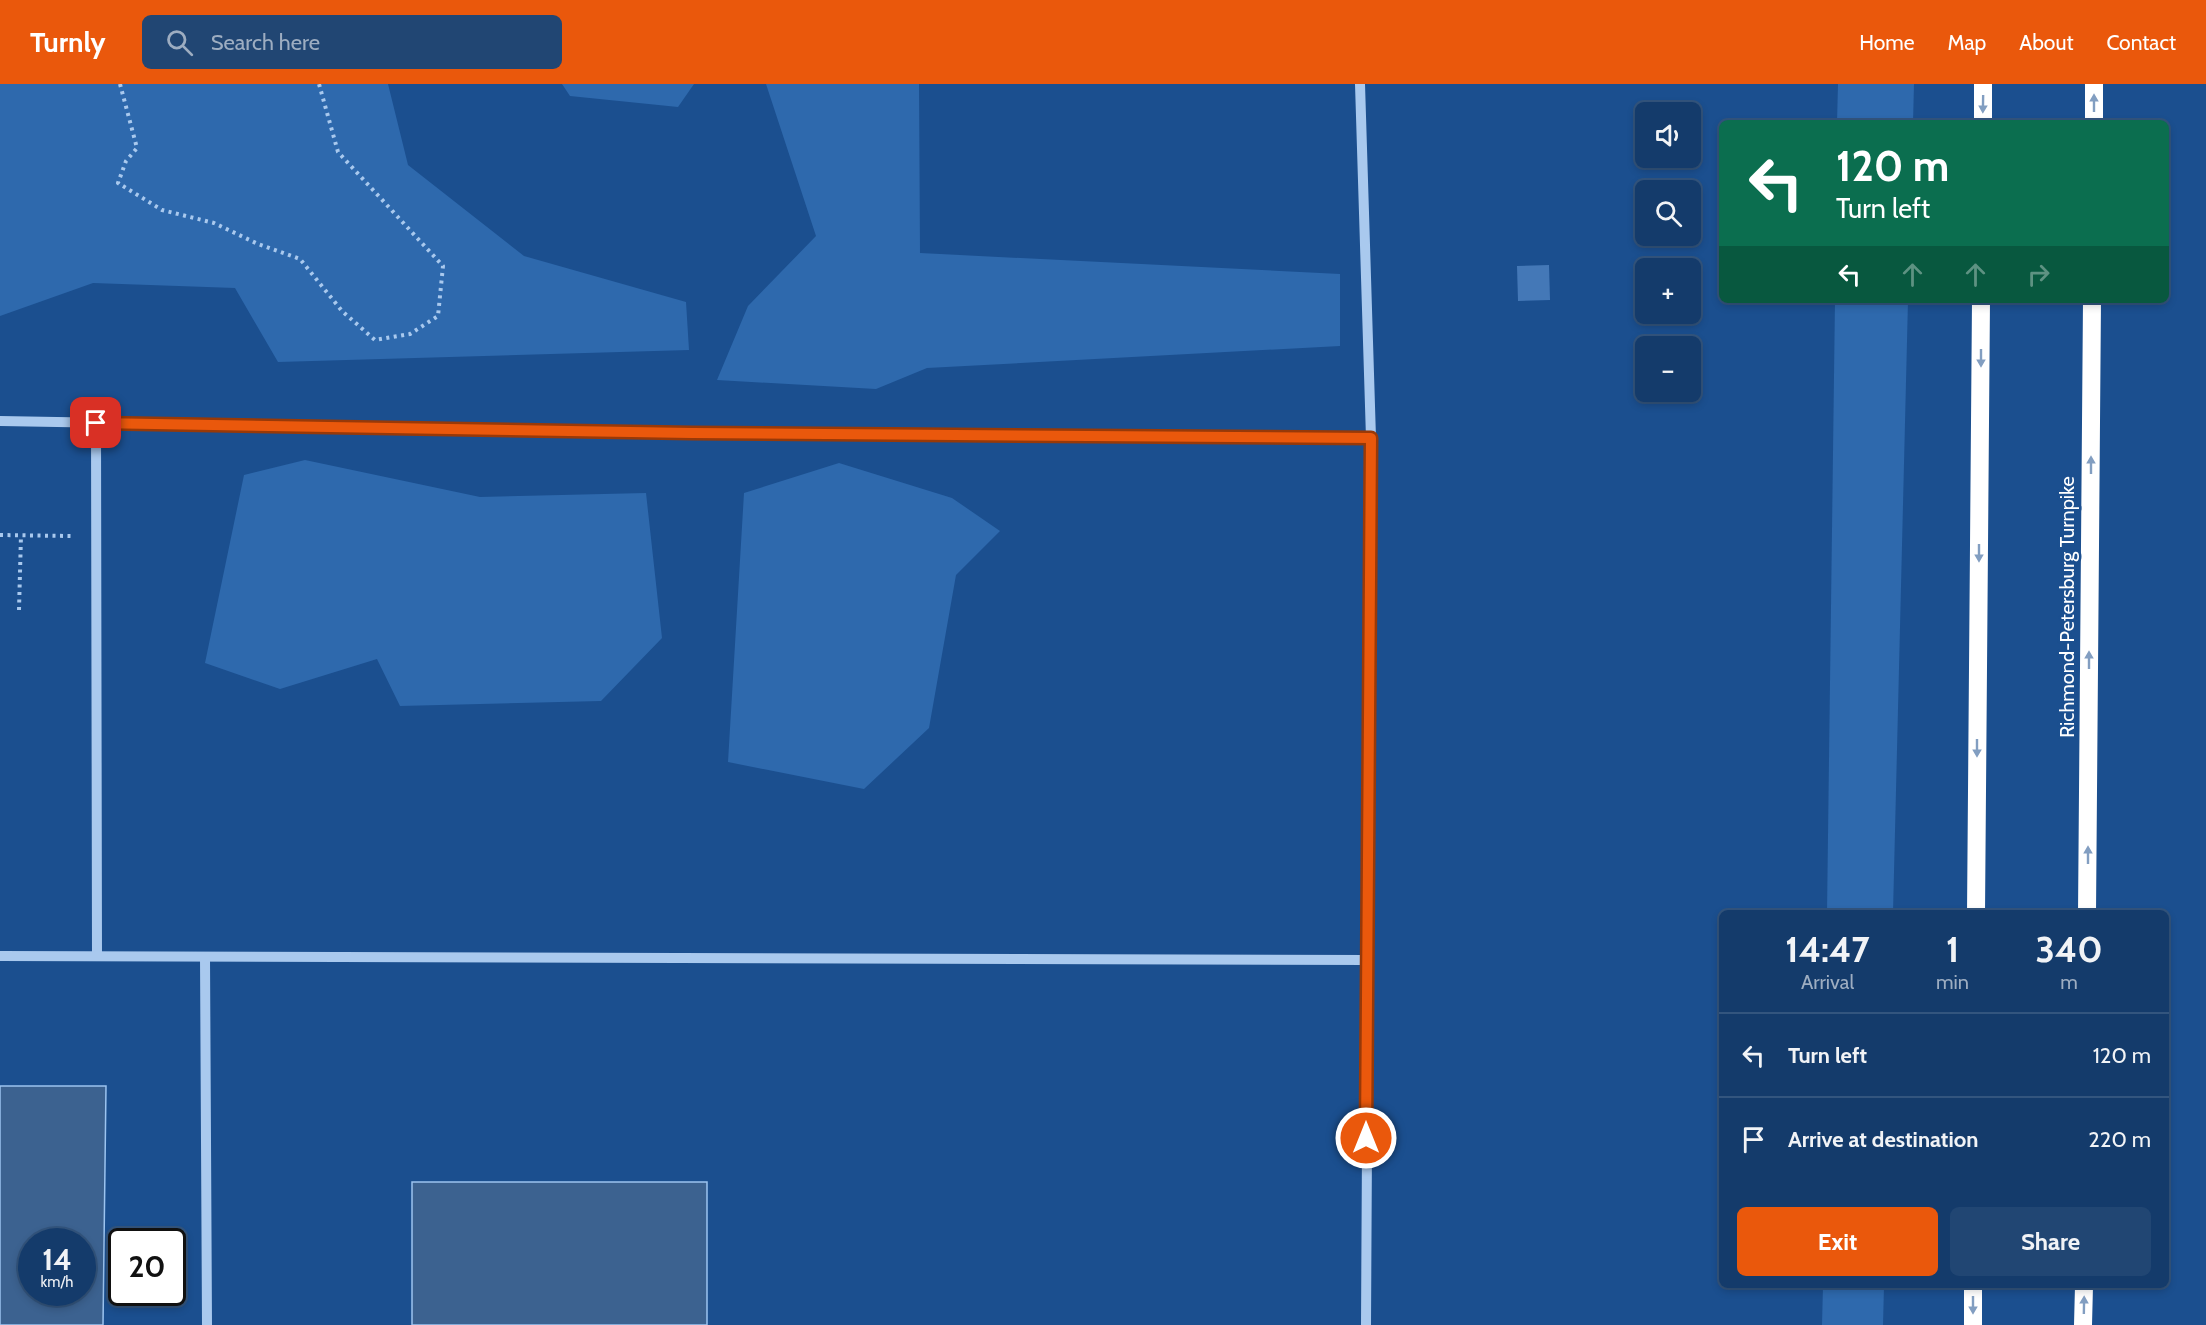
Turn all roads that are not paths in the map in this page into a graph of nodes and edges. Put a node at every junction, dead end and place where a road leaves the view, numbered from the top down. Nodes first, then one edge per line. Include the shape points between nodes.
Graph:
1 (1360, 84) edge
2 (1983, 84) edge
3 (2094, 84) edge
4 (1983, 120) edge
5 (2094, 120) edge
6 (1981, 303) edge
7 (2092, 303) edge
8 (0, 421) edge
9 (96, 423) junction
10 (1371, 438) junction
11 (1976, 910) edge
12 (2087, 910) edge
13 (0, 956) edge
14 (97, 956) junction
15 (205, 957) junction
16 (1368, 960) junction
17 (1973, 1288) edge
18 (2084, 1288) edge
19 (207, 1325) edge
20 (1366, 1325) edge
21 (1972, 1325) edge
22 (2083, 1325) edge

1 - 10 lane
2 -> 4 highway
5 -> 3 highway
6 -> 11 highway
12 -> 7 highway, Richmond-Petersburg Turnpike
8 - 9 lane
9 - 10 lane
9 - 14 lane
10 - 16 lane
13 - 14 lane
14 - 15 lane
15 - 16 lane
15 - 19 lane
16 - 20 lane
17 -> 21 highway
22 -> 18 highway

